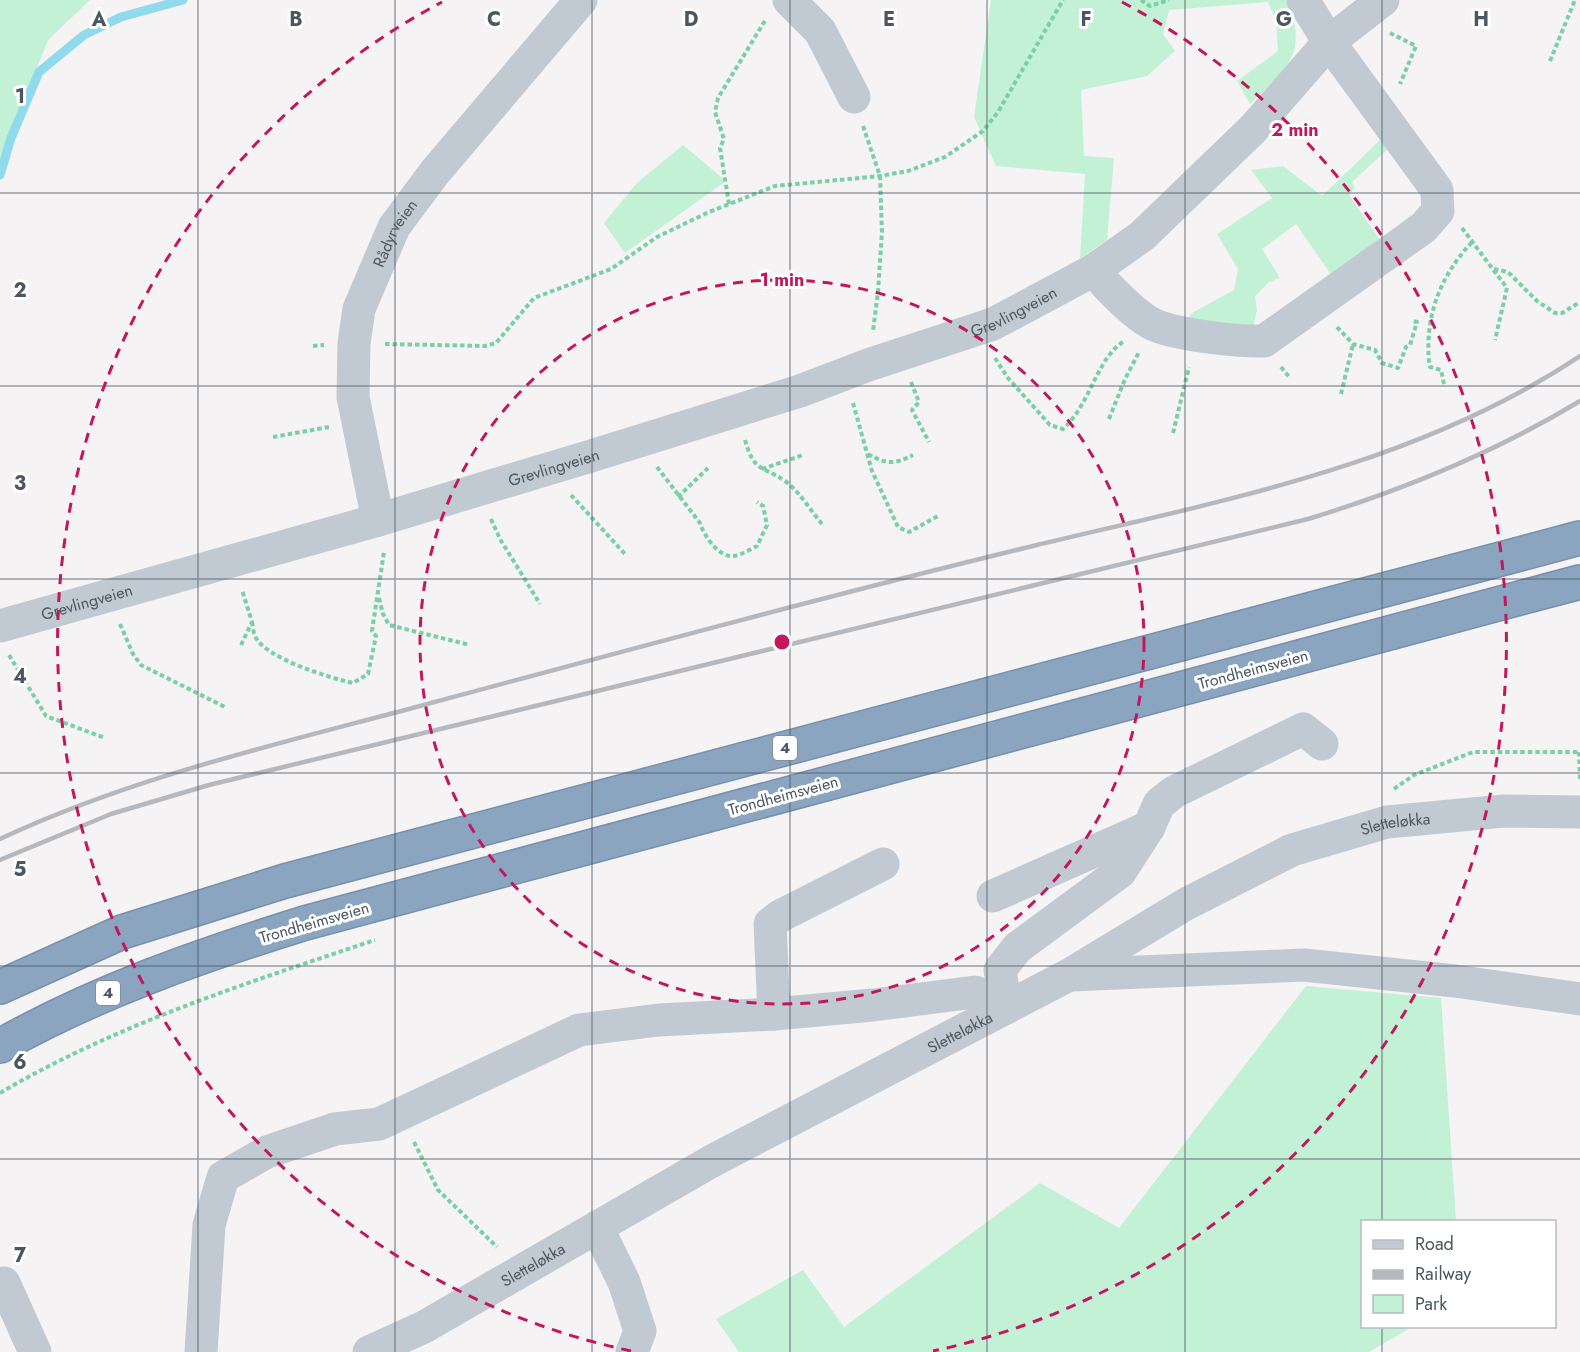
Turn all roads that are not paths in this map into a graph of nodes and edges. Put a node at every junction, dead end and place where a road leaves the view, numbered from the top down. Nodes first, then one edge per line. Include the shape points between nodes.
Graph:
1 (581, 0) edge
2 (1303, 0) edge
3 (780, 5) edge
4 (1371, 9) edge
5 (1329, 42) junction
6 (854, 97) road end
7 (1094, 270) junction
8 (383, 519) junction
9 (1580, 538) edge
10 (1580, 582) edge
11 (2, 637) edge
12 (1322, 744) dead end
13 (1580, 812) edge
14 (1149, 827) junction
15 (883, 864) dead end
16 (993, 896) dead end
17 (1068, 976) junction
18 (0, 987) edge
19 (1580, 999) edge
20 (1006, 1008) junction
21 (774, 1014) junction
22 (0, 1046) edge
23 (597, 1227) junction
24 (4, 1283) dead end
25 (35, 1352) edge
26 (201, 1352) edge
27 (369, 1352) edge
28 (632, 1352) edge

1 - 8 street, Rådyrveien via 435,172 394,227 359,309 353,397
2 - 5 street
3 - 6 street via 820,31
4 - 5 street, Grevlingveien
5 - 7 street, Grevlingveien via 1246,136 1142,236
5 - 7 street via 1434,185 1438,211 1423,228 1263,341 1233,341 1200,334 1153,337
7 - 8 street, Grevlingveien via 993,324 736,411
8 - 11 street, Grevlingveien via 108,596
9 - 18 highway, 4 via 285,880 122,932
10 - 22 highway, Trondheimsveien / 4 via 305,923 145,976
12 - 14 street via 1302,729 1174,792 1158,804
13 - 17 street, Sletteløkka via 1504,812 1387,822 1292,850 1186,903
14 - 16 street
14 - 20 street via 1120,872 1017,948 1000,970
15 - 21 street via 770,924
17 - 19 street via 1304,965
17 - 20 street, Sletteløkka
20 - 21 street via 975,992
20 - 23 street, Sletteløkka via 712,1161
21 - 26 street via 659,1020 579,1030 379,1124 335,1130 267,1152 223,1177 209,1225
23 - 27 street, Sletteløkka via 424,1327
23 - 28 street via 624,1282 640,1332
24 - 25 street

